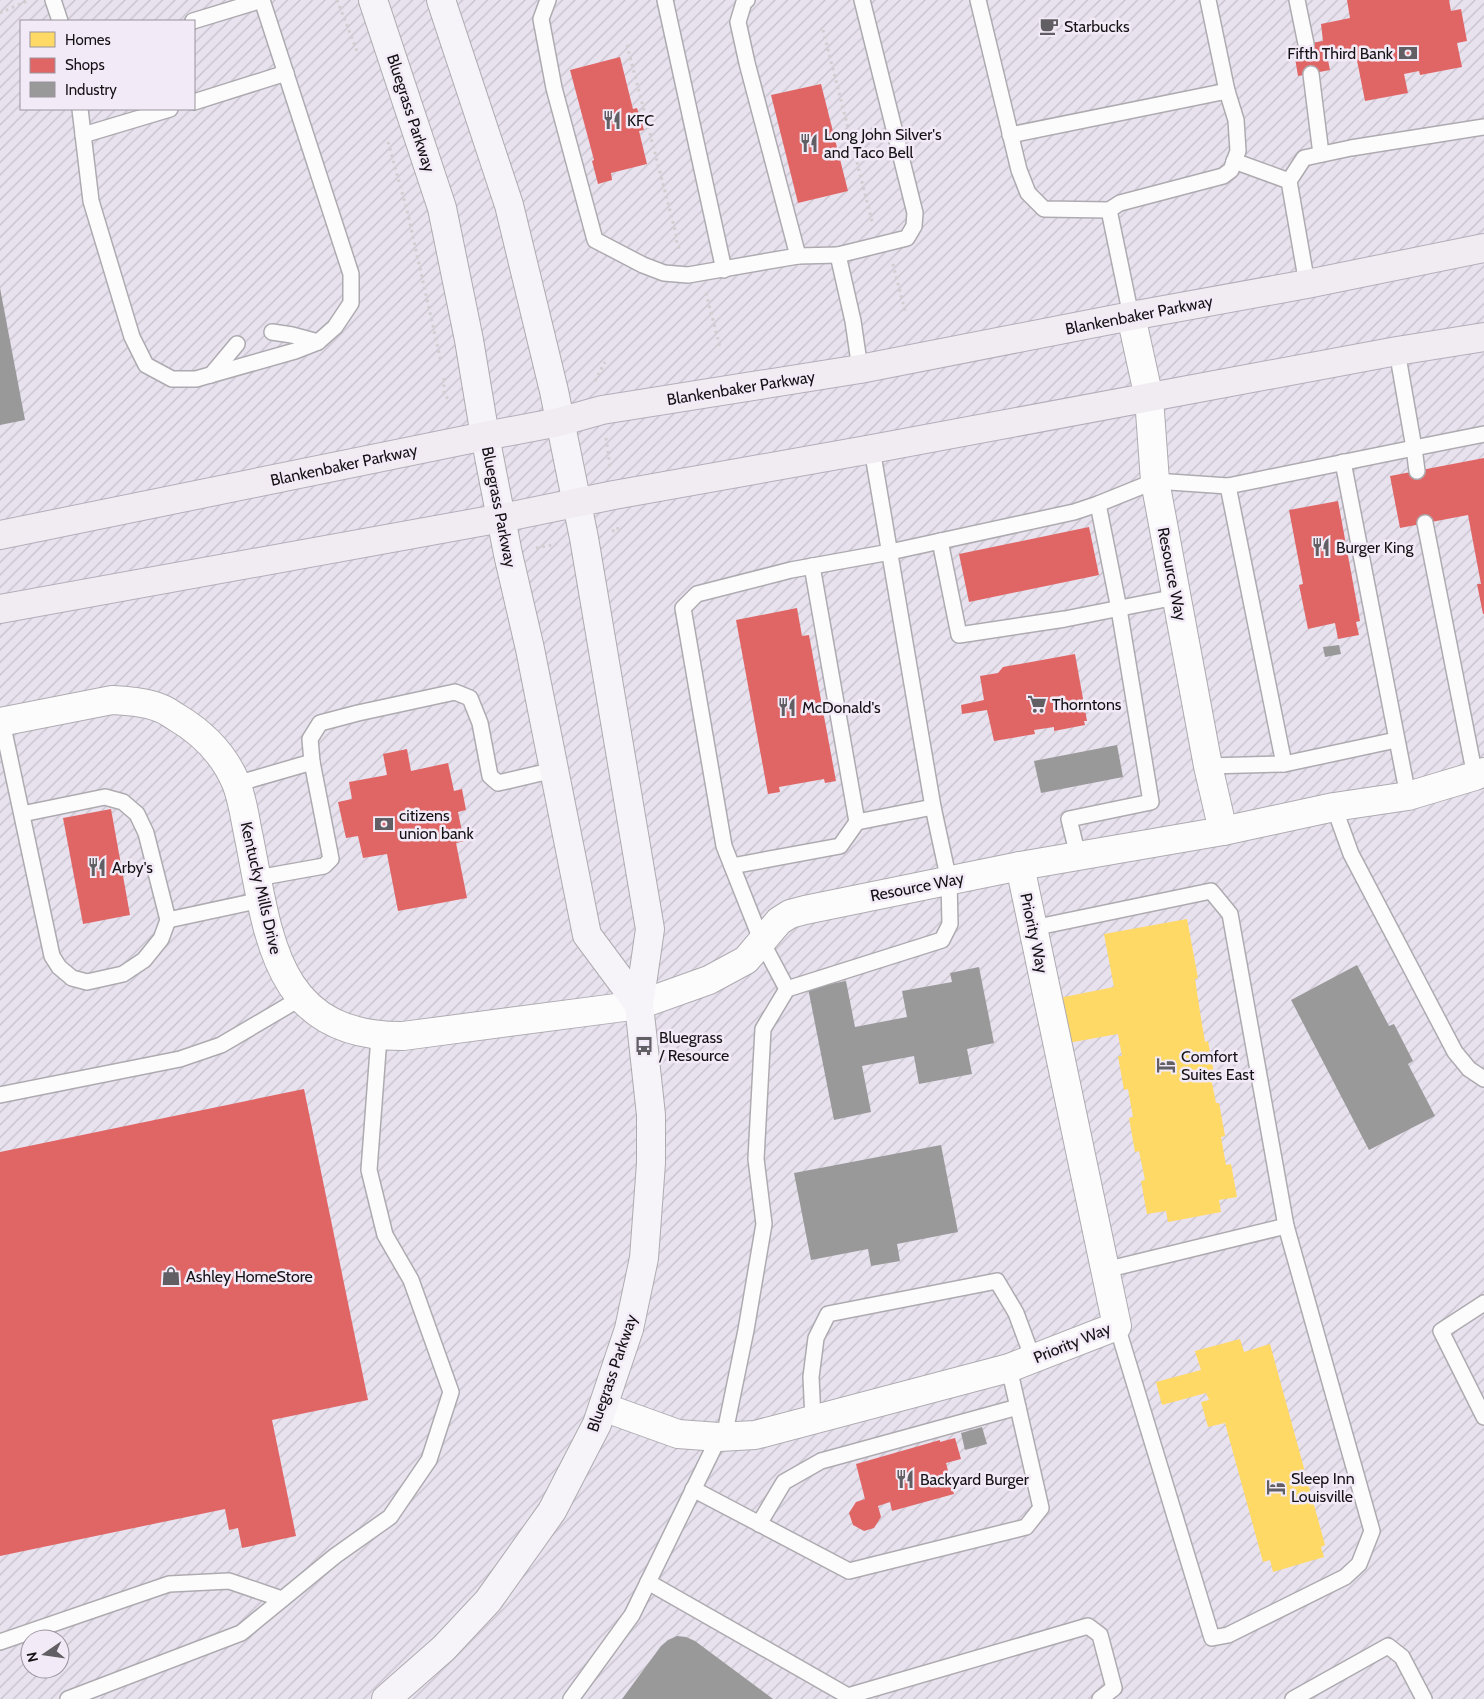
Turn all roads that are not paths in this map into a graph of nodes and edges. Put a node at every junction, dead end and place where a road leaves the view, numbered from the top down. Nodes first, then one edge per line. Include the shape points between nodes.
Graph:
1 (53, 0) edge
2 (373, 0) edge
3 (441, 0) edge
4 (548, 0) edge
5 (665, 0) edge
6 (747, 0) edge
7 (862, 0) edge
8 (978, 0) edge
9 (1208, 0) edge
10 (1297, 0) edge
11 (60, 20) edge
12 (195, 20) edge
13 (1306, 44) dead end
14 (286, 73) junction
15 (1311, 74) dead end
16 (1227, 91) junction
17 (195, 102) edge
18 (80, 110) edge
19 (167, 110) edge
20 (1484, 127) edge
21 (83, 135) junction
22 (1010, 135) junction
23 (1321, 154) junction
24 (1234, 161) junction
25 (1289, 181) junction
26 (1110, 210) junction
27 (1484, 248) edge
28 (838, 254) junction
29 (798, 256) junction
30 (724, 270) junction
31 (1307, 284) junction
32 (1131, 316) junction
33 (272, 332) dead end
34 (1484, 337) edge
35 (318, 342) junction
36 (237, 344) dead end
37 (1397, 352) junction
38 (860, 369) junction
39 (211, 375) junction
40 (1149, 398) junction
41 (559, 422) junction
42 (1484, 434) edge
43 (485, 436) junction
44 (1414, 448) junction
45 (872, 449) junction
46 (1343, 462) junction
47 (1417, 471) dead end
48 (1155, 480) junction
49 (1228, 486) junction
50 (577, 503) junction
51 (1098, 504) junction
52 (502, 518) junction
53 (1425, 523) dead end
54 (0, 535) edge
55 (940, 541) junction
56 (890, 552) junction
57 (812, 566) junction
58 (1176, 598) junction
59 (0, 609) edge
60 (1119, 610) junction
61 (1, 722) edge
62 (1396, 740) junction
63 (312, 762) junction
64 (1284, 764) junction
65 (1208, 766) junction
66 (554, 770) junction
67 (1480, 774) edge
68 (236, 784) junction
69 (1408, 796) junction
70 (933, 807) junction
71 (1334, 807) junction
72 (22, 814) junction
73 (857, 822) junction
74 (1223, 831) junction
75 (1078, 856) junction
76 (732, 866) junction
77 (1020, 866) junction
78 (949, 881) junction
79 (259, 889) junction
80 (168, 920) junction
81 (1033, 928) junction
82 (762, 942) junction
83 (787, 988) junction
84 (301, 998) junction
85 (639, 1005) junction
86 (379, 1036) junction
87 (1484, 1079) edge
88 (0, 1095) edge
89 (1286, 1226) junction
90 (1105, 1270) junction
91 (1484, 1303) edge
92 (1117, 1326) junction
93 (1021, 1364) junction
94 (603, 1407) junction
95 (1018, 1407) junction
96 (1484, 1417) edge
97 (813, 1419) junction
98 (722, 1437) junction
99 (693, 1489) junction
100 (759, 1524) junction
101 (648, 1582) junction
102 (282, 1599) junction
103 (0, 1642) edge
104 (849, 1698) edge
105 (68, 1699) edge
106 (386, 1699) edge
107 (571, 1699) edge
108 (1100, 1699) edge
109 (1294, 1699) edge
110 (1424, 1699) edge

1 - 11 lane
2 - 43 street, Bluegrass Parkway via 442,208
3 - 41 street, Bluegrass Parkway via 509,205
4 - 30 lane via 541,19 554,88 595,240 664,273 688,275
5 - 30 lane
6 - 29 lane via 738,22
7 - 28 lane via 915,213 914,226 907,238
8 - 22 lane
9 - 16 lane
10 - 13 lane
12 - 14 lane via 262,0
14 - 17 lane
14 - 35 lane via 352,274 351,303 335,327
15 - 23 lane
16 - 22 lane
16 - 24 lane via 1236,120 1238,151
18 - 21 lane
19 - 21 lane
20 - 23 lane
21 - 39 lane via 91,200 132,337 146,365 172,379
22 - 26 lane via 1028,193 1044,209
23 - 25 lane via 1304,158
24 - 25 lane
24 - 26 lane via 1231,170 1223,176 1135,198
25 - 31 lane
26 - 32 lane
27 - 31 main road, Blankenbaker Parkway
28 - 29 lane
28 - 38 lane
29 - 30 lane
31 - 32 main road, Blankenbaker Parkway
32 - 38 main road, Blankenbaker Parkway
32 - 40 street, Resource Way
33 - 35 lane
34 - 37 main road
35 - 39 lane
36 - 39 lane
37 - 40 main road
37 - 44 lane
38 - 41 main road, Blankenbaker Parkway via 602,410
40 - 45 main road
40 - 48 street, Resource Way
41 - 43 main road, Blankenbaker Parkway
41 - 50 street, Bluegrass Parkway
42 - 44 lane
43 - 52 street, Bluegrass Parkway
43 - 54 main road, Blankenbaker Parkway
44 - 46 lane
44 - 47 lane
45 - 50 main road
45 - 56 lane
46 - 49 lane
46 - 62 lane
48 - 49 lane
48 - 51 lane
48 - 58 street, Resource Way
49 - 64 lane
50 - 52 main road
50 - 85 street, Bluegrass Parkway via 650,929
51 - 55 lane
51 - 60 lane
52 - 59 main road
52 - 66 street, Bluegrass Parkway
53 - 67 lane
55 - 56 lane
55 - 60 lane via 959,635
56 - 57 lane
56 - 70 lane
57 - 73 lane
57 - 76 lane via 697,594 683,608 724,846
58 - 60 lane
58 - 65 street, Resource Way
60 - 75 lane via 1151,802 1069,819
61 - 68 street, Kentucky Mills Drive via 112,700 161,708 192,726 208,740 224,760
61 - 72 lane
62 - 64 lane
62 - 69 lane
63 - 66 lane via 310,739 320,723 455,692 470,698 480,723 490,776 498,783
63 - 68 lane
63 - 79 lane via 331,859 324,866
64 - 65 lane
65 - 74 street, Resource Way
66 - 85 street, Bluegrass Parkway via 587,935
67 - 69 street, Resource Way
68 - 79 street, Kentucky Mills Drive
69 - 71 street, Resource Way
70 - 73 lane
70 - 78 lane
71 - 74 street, Resource Way
71 - 87 lane via 1351,854 1455,1052 1469,1069
72 - 80 lane via 105,796 123,802 138,814 146,833
72 - 80 lane via 52,956 72,978 86,982 123,974 144,960 161,939
73 - 76 lane via 840,846
74 - 75 street, Resource Way
75 - 77 street, Resource Way
76 - 82 lane
77 - 78 street, Resource Way
77 - 81 street, Priority Way
78 - 82 street, Resource Way via 790,914 779,921
78 - 83 lane via 950,924 942,940
79 - 80 lane
79 - 84 street, Kentucky Mills Drive via 278,961
81 - 89 lane via 1211,891 1230,914
81 - 90 street, Priority Way
82 - 83 lane
82 - 85 street, Resource Way via 746,960 709,980
83 - 98 lane via 763,1029 756,1159 764,1224 746,1330
84 - 86 street, Kentucky Mills Drive via 323,1018 356,1032
84 - 88 lane via 221,1044 180,1059
85 - 86 street, Kentucky Mills Drive via 403,1036
85 - 94 street, Bluegrass Parkway via 651,1115 644,1258 629,1329
86 - 102 lane via 369,1170 386,1235 411,1280 451,1392 428,1460 390,1517
89 - 90 lane
89 - 92 lane via 1372,1531 1359,1564 1345,1577 1228,1635 1212,1638
90 - 92 street, Priority Way
91 - 96 lane via 1441,1331
92 - 93 street, Priority Way
93 - 95 lane
93 - 97 street, Priority Way
93 - 97 lane via 1016,1313 997,1281 828,1314 816,1338 811,1377
94 - 98 street, Priority Way via 678,1434
94 - 106 street, Bluegrass Parkway via 552,1511 488,1601 444,1648
95 - 100 lane via 821,1461 784,1482
95 - 100 lane via 1041,1508 1026,1527 849,1571
97 - 98 street, Priority Way via 755,1435
98 - 99 lane
99 - 100 lane
99 - 101 lane
101 - 104 lane
101 - 107 lane via 632,1615
102 - 103 lane via 229,1581 169,1584
102 - 105 lane via 241,1632
104 - 108 lane via 1088,1626 1100,1635 1114,1688
109 - 110 lane via 1388,1646 1402,1657

